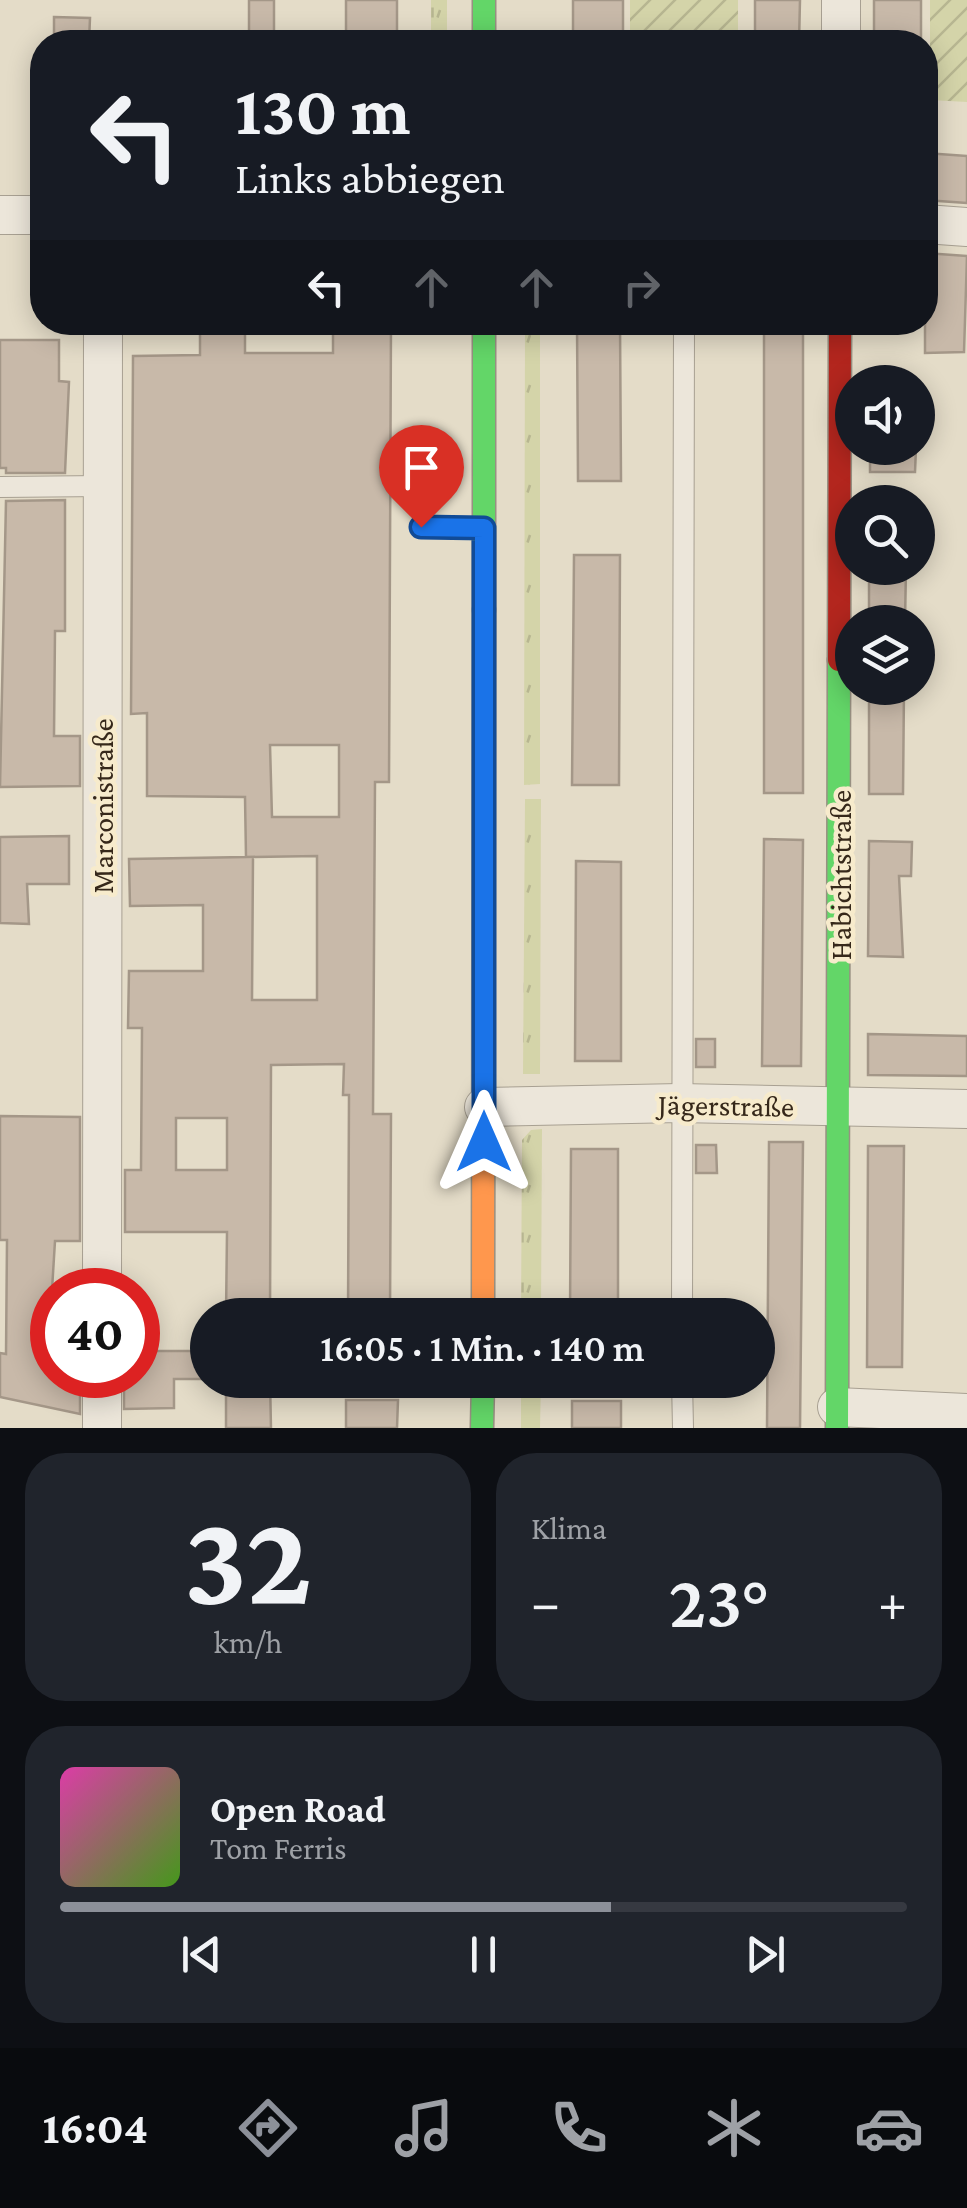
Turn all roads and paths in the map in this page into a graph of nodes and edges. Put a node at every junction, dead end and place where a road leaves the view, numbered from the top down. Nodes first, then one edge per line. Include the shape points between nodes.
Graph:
1 (484, 0) edge
2 (841, 0) edge
3 (484, 30) edge
4 (841, 30) edge
5 (0, 215) edge
6 (30, 215) edge
7 (938, 225) edge
8 (967, 227) edge
9 (103, 335) edge
10 (484, 335) edge
11 (684, 335) edge
12 (840, 335) edge
13 (103, 486) junction
14 (0, 487) edge
15 (421, 527) dead end
16 (484, 528) junction
17 (680, 1103) junction
18 (484, 1107) junction
19 (839, 1107) junction
20 (967, 1109) edge
21 (102, 1268) edge
22 (483, 1298) edge
23 (682, 1298) edge
24 (102, 1398) edge
25 (483, 1398) edge
26 (682, 1398) edge
27 (967, 1412) edge
28 (837, 1418) edge
29 (102, 1428) edge
30 (482, 1428) edge
31 (683, 1428) edge

1 - 3 street
2 - 4 street
5 - 6 street
7 - 8 street
9 - 13 street, Marconistraße
10 - 16 street
11 - 17 lane
12 - 19 street, Habichtstraße
13 - 14 lane
13 - 21 street, Marconistraße
15 - 16 lane
16 - 18 street
17 - 18 street, Jägerstraße
17 - 19 street, Jägerstraße
17 - 23 lane
18 - 22 street
19 - 20 street, Jägerstraße
19 - 28 street, Habichtstraße
24 - 29 street
25 - 30 street
26 - 31 lane
27 - 28 street

